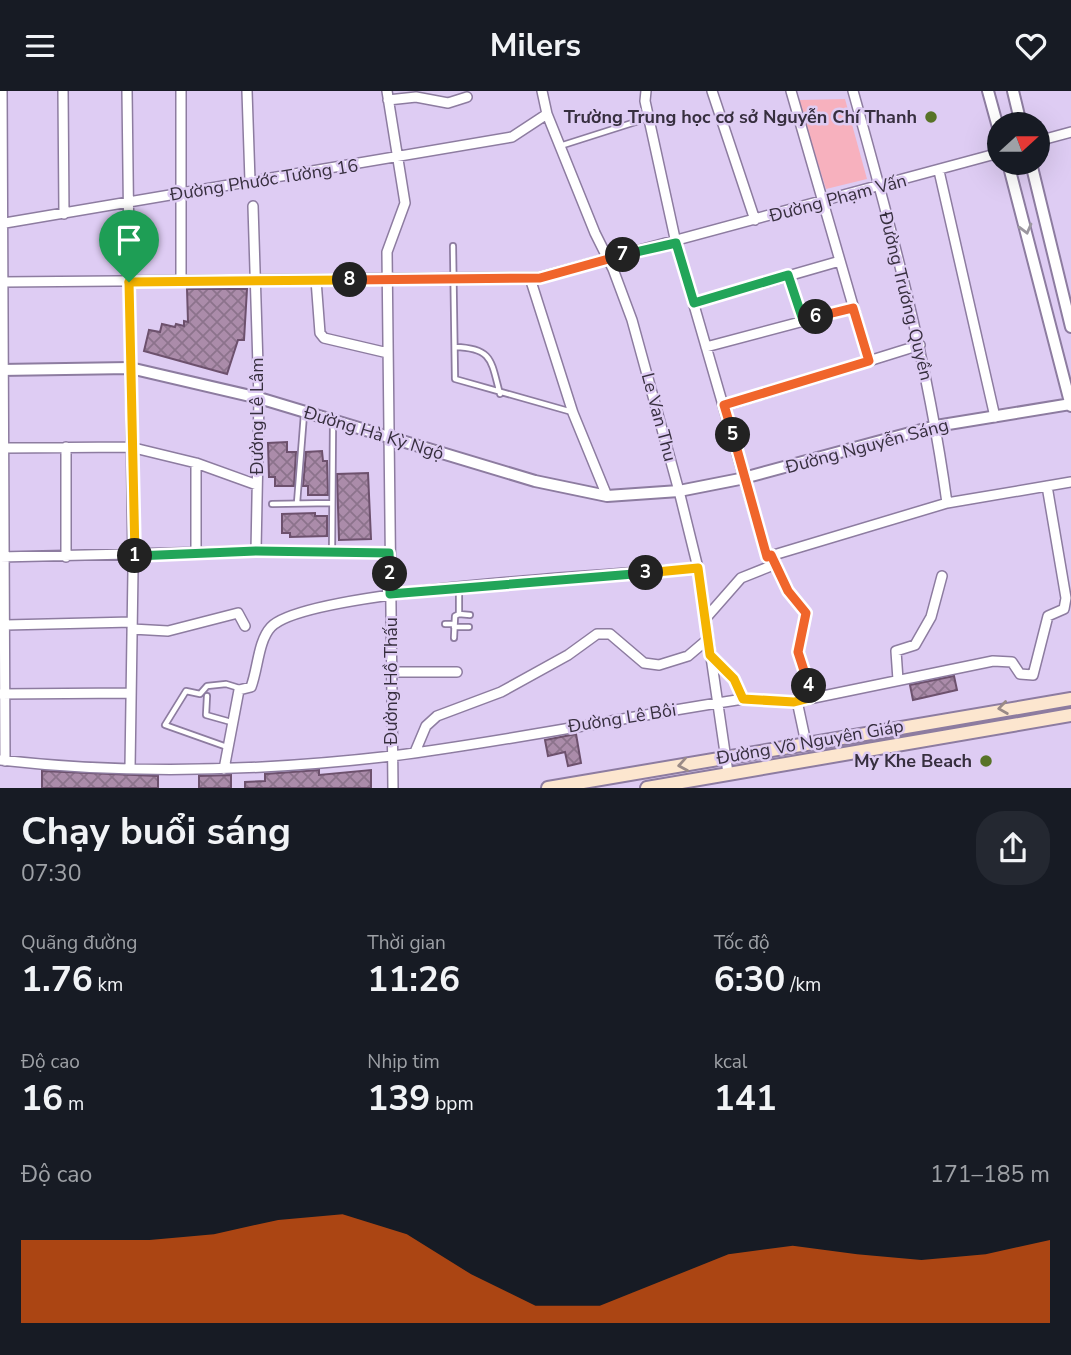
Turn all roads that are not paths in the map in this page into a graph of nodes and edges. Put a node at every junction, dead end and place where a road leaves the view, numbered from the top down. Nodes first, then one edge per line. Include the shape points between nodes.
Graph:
1 (2, 91) edge
2 (63, 91) edge
3 (127, 91) edge
4 (181, 91) edge
5 (247, 91) edge
6 (542, 91) edge
7 (646, 91) edge
8 (712, 91) edge
9 (791, 91) edge
10 (853, 91) edge
11 (988, 91) edge
12 (1013, 91) edge
13 (388, 96) edge
14 (467, 97) dead end
15 (994, 112) edge
16 (1018, 112) edge
17 (547, 114) junction
18 (649, 117) junction
19 (1071, 132) edge
20 (1050, 138) edge
21 (560, 146) junction
22 (987, 157) edge
23 (398, 159) junction
24 (939, 171) junction
25 (1011, 175) edge
26 (1034, 175) edge
27 (250, 181) junction
28 (879, 184) junction
29 (181, 193) junction
30 (822, 201) junction
31 (129, 204) junction
32 (253, 206) dead end
33 (64, 214) junction
34 (755, 220) junction
35 (5, 223) junction
36 (676, 243) junction
37 (453, 246) dead end
38 (606, 259) junction
39 (840, 261) junction
40 (788, 275) junction
41 (530, 278) junction
42 (316, 280) junction
43 (387, 280) junction
44 (455, 280) junction
45 (181, 281) junction
46 (256, 281) junction
47 (3, 282) junction
48 (129, 282) junction
49 (694, 303) junction
50 (853, 308) junction
51 (803, 320) junction
52 (1070, 321) edge
53 (920, 345) junction
54 (455, 347) junction
55 (706, 347) junction
56 (388, 353) junction
57 (869, 361) junction
58 (130, 368) junction
59 (2, 370) edge
60 (500, 394) junction
61 (259, 398) junction
62 (724, 405) junction
63 (1071, 405) edge
64 (304, 412) junction
65 (573, 413) junction
66 (995, 417) junction
67 (333, 421) junction
68 (936, 426) junction
69 (389, 439) junction
70 (4, 447) junction
71 (66, 447) junction
72 (130, 447) junction
73 (196, 463) junction
74 (746, 478) junction
75 (1071, 482) edge
76 (257, 485) junction
77 (1047, 486) junction
78 (679, 491) junction
79 (607, 496) junction
80 (297, 503) junction
81 (332, 503) junction
82 (947, 503) junction
83 (272, 504) dead end
84 (256, 551) junction
85 (332, 552) junction
86 (389, 553) junction
87 (196, 554) junction
88 (132, 556) junction
89 (2, 557) edge
90 (66, 557) junction
91 (771, 559) junction
92 (698, 568) junction
93 (942, 576) dead end
94 (459, 588) junction
95 (390, 594) junction
96 (459, 614) junction
97 (470, 615) dead end
98 (705, 619) junction
99 (445, 624) dead end
100 (6, 625) junction
101 (132, 625) junction
102 (454, 625) junction
103 (245, 626) dead end
104 (469, 627) dead end
105 (454, 638) dead end
106 (708, 639) junction
107 (710, 655) junction
108 (391, 672) junction
109 (457, 673) dead end
110 (898, 680) junction
111 (239, 689) junction
112 (131, 693) junction
113 (4, 694) edge
114 (207, 696) dead end
115 (810, 698) junction
116 (743, 699) junction
117 (1071, 699) edge
118 (797, 701) junction
119 (718, 703) junction
120 (1071, 715) edge
121 (232, 722) junction
122 (806, 743) junction
123 (228, 747) junction
124 (415, 752) junction
125 (391, 756) junction
126 (726, 757) junction
127 (2, 760) edge
128 (130, 768) junction
129 (224, 769) junction
130 (728, 773) junction
131 (393, 788) edge
132 (548, 788) edge
133 (647, 788) edge

1 - 35 street
2 - 33 street
3 - 31 street
4 - 29 street
5 - 27 street
6 - 17 street, Le Van Thu
7 - 18 street
8 - 34 street
9 - 30 street
10 - 28 street, Đường Trương Quyền
11 - 15 street
12 - 16 street
13 - 14 street via 448,103
13 - 23 street, Đường Hồ Thấu
17 - 21 street, Le Van Thu
17 - 23 street, Đường Phước Tường 16 via 512,138
18 - 21 lane
18 - 36 street
19 - 20 street
21 - 38 street, Le Van Thu
22 - 24 street, Đường Phạm Vấn
23 - 27 street, Đường Phước Tường 16
23 - 43 street, Đường Hồ Thấu via 405,203 387,252
24 - 28 street, Đường Phạm Vấn
24 - 66 street
25 -> 63 street
26 - 52 street
27 - 29 street, Đường Phước Tường 16
28 - 30 street, Đường Phạm Vấn
28 - 53 street, Đường Trương Quyền
29 - 31 street, Đường Phước Tường 16
29 - 45 street
30 - 34 street, Đường Phạm Vấn
30 - 39 street
31 - 33 street, Đường Phước Tường 16
31 - 48 street
32 - 46 street, Đường Lê Lâm
33 - 35 street, Đường Phước Tường 16
34 - 36 street, Đường Phạm Vấn
35 - 47 street
36 - 38 street, Đường Phạm Vấn
36 - 49 street
37 - 44 lane
38 - 41 street, Đường Phạm Vấn
38 - 78 street, Le Van Thu via 632,320
39 - 40 street
39 - 50 street
40 - 49 street
40 - 51 street
41 - 44 street
41 - 65 street
42 - 43 street
42 - 46 street
42 - 56 street via 324,338
43 - 44 street
43 - 56 street, Đường Hồ Thấu
44 - 54 lane
45 - 46 street
45 - 48 street
46 - 61 street, Đường Lê Lâm
47 - 48 street
47 - 59 street
48 - 58 street
49 - 55 street
50 - 51 street
50 - 57 street
51 - 55 street
53 - 57 street
53 - 68 street, Đường Trương Quyền
54 - 60 lane via 484,351
54 - 60 lane via 455,379
55 - 62 street
56 - 69 street, Đường Hồ Thấu
57 - 62 street
58 - 59 street, Đường Hà Kỳ Ngộ
58 - 61 street, Đường Hà Kỳ Ngộ
58 - 72 street
59 - 70 street
60 - 65 lane
61 - 64 street, Đường Hà Kỳ Ngộ
61 - 76 street, Đường Lê Lâm
62 - 74 street
63 - 66 street, Đường Nguyễn Sáng
64 - 67 street, Đường Hà Kỳ Ngộ
64 - 80 lane
65 - 79 street
66 - 68 street, Đường Nguyễn Sáng
67 - 69 street, Đường Hà Kỳ Ngộ
67 - 81 lane
68 - 74 street, Đường Nguyễn Sáng
68 - 82 street, Đường Trương Quyền
69 - 79 street, Đường Hà Kỳ Ngộ via 535,481
69 - 86 street, Đường Hồ Thấu
70 - 71 street
70 - 89 street
71 - 72 street
71 - 90 street
72 - 73 street
72 - 88 street
73 - 76 street
73 - 87 street
74 - 78 street, Đường Hà Kỳ Ngộ
74 - 91 street
75 - 77 street
76 - 84 street, Đường Lê Lâm
77 - 82 street
77 - 110 street, Đường Lê Bôi via 1066,598 1064,608 1048,616 1035,674 1023,675 1012,662 993,661
78 - 79 street, Đường Hà Kỳ Ngộ
78 - 92 street, Le Van Thu
80 - 81 lane
80 - 83 lane
81 - 85 lane
82 - 91 street
84 - 85 street
84 - 87 street
85 - 86 street
86 - 95 street, Đường Hồ Thấu
87 - 88 street
88 - 90 street
88 - 101 street
89 - 90 street
89 - 100 street
91 - 98 street via 741,578
91 - 115 lane via 806,613 798,652
92 - 94 street
92 - 98 street, Le Van Thu
93 - 110 street via 931,617 919,638 914,645 896,650
94 - 95 street
94 - 96 lane
95 - 108 street, Đường Hồ Thấu
95 - 111 street via 329,604 282,620 271,627 251,687
96 - 97 lane
96 - 102 lane
98 - 106 street, Le Van Thu
99 - 102 lane
100 - 101 street
100 - 113 street
101 - 103 street via 168,631 238,613
101 - 112 street
102 - 104 lane
102 - 105 lane
106 - 107 street, Le Van Thu
106 - 124 street via 688,656 659,665 644,663 610,634 597,634 501,692 437,716 426,726
107 - 116 lane via 734,679
107 - 119 street, Le Van Thu
108 - 109 street
108 - 125 street, Đường Hồ Thấu
110 - 115 street, Đường Lê Bôi
111 - 121 street
111 - 123 lane via 226,684 207,686 200,694 186,691 165,725
112 - 113 street
112 - 128 street
113 - 127 street
114 - 121 lane via 206,715
115 - 118 street, Đường Lê Bôi
116 - 118 street, Đường Lê Bôi
116 - 119 street, Đường Lê Bôi
117 -> 122 main road, Đường Võ Nguyên Giáp
118 - 122 street
119 - 124 street, Đường Lê Bôi
119 - 126 street, Le Van Thu
120 - 130 main road, Đường Võ Nguyên Giáp
121 - 123 street
122 - 126 main road, Đường Võ Nguyên Giáp
123 - 129 street
124 - 125 street, Đường Lê Bôi
125 - 129 street, Đường Lê Bôi
125 - 131 street, Đường Hồ Thấu
126 - 130 street, Le Van Thu
126 -> 132 main road, Đường Võ Nguyên Giáp
127 - 128 street, Đường Lê Bôi
128 - 129 street, Đường Lê Bôi
130 - 133 main road, Đường Võ Nguyên Giáp

